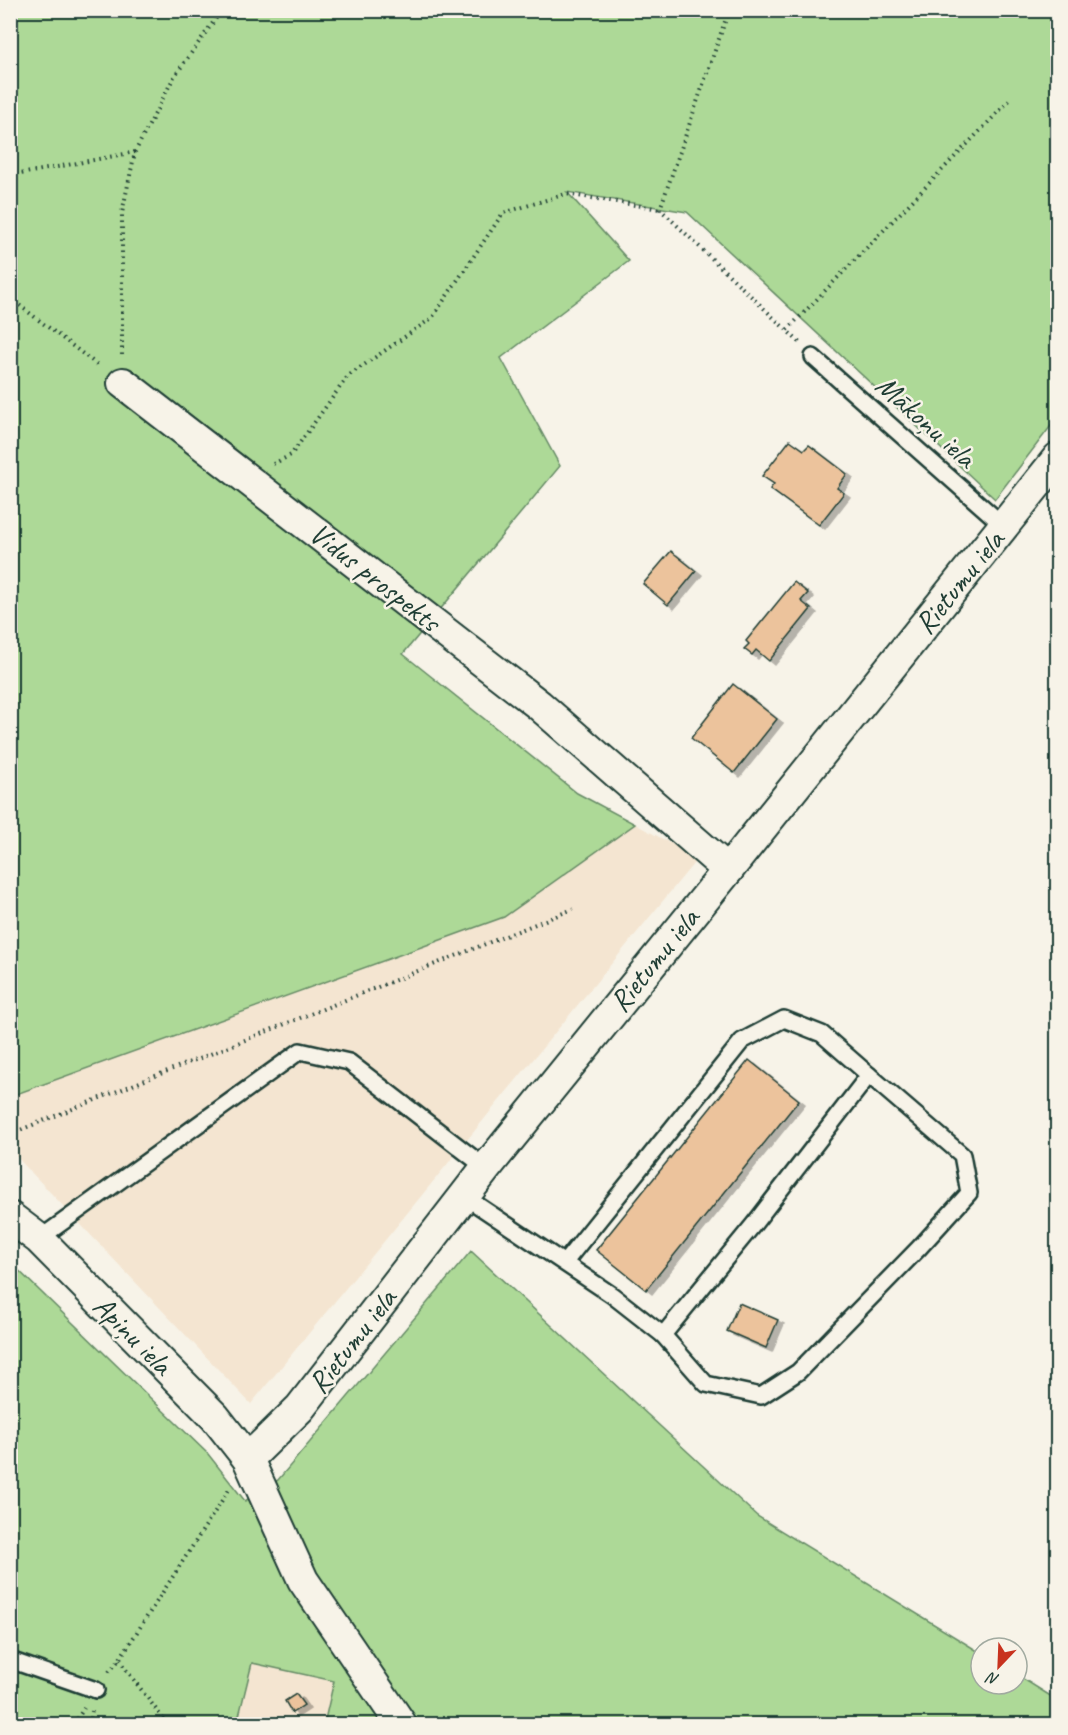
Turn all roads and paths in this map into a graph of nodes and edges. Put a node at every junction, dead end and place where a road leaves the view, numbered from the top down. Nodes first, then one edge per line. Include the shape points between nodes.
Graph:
1 (222, 10) edge
2 (729, 10) edge
3 (1009, 101) dead end
4 (135, 152) junction
5 (10, 176) edge
6 (660, 209) junction
7 (10, 298) edge
8 (787, 330) junction
9 (813, 357) joint
10 (123, 382) junction
11 (1058, 458) edge
12 (245, 477) junction
13 (1004, 526) junction
14 (728, 870) junction
15 (573, 909) dead end
16 (869, 1075) junction
17 (10, 1134) edge
18 (486, 1167) junction
19 (464, 1196) junction
20 (10, 1217) edge
21 (39, 1239) junction
22 (565, 1262) junction
23 (663, 1335) junction
24 (248, 1459) junction
25 (10, 1660) edge
26 (119, 1660) junction
27 (96, 1690) joint
28 (167, 1725) edge
29 (401, 1725) edge

1 - 4 path via 174,77
2 - 6 path
3 - 8 path
4 - 5 path
4 - 10 path via 122,213
6 - 8 path
6 - 12 path via 566,194 503,213 432,318 348,376 291,455
7 - 10 path
8 - 9 path
9 - 13 lane, Mākoņu iela
10 - 12 street, Vidus prospekts
11 - 13 street, Rietumu iela
12 - 14 street, Vidus prospekts via 539,705
13 - 14 street, Rietumu iela
14 - 18 street, Rietumu iela
15 - 17 path
16 - 22 lane via 822,1035 784,1019 742,1041
16 - 23 lane
16 - 23 lane via 962,1155 969,1193 798,1372 761,1396 706,1384
18 - 19 street, Rietumu iela
18 - 21 lane via 349,1062 300,1052
19 - 22 lane
19 - 24 street, Rietumu iela via 300,1408
20 - 21 street, Apiņu iela
21 - 24 street, Apiņu iela via 215,1417
22 - 23 lane
24 - 26 path
24 - 29 street, Apiņu iela via 303,1580
25 - 27 lane
26 - 27 path
26 - 28 path

